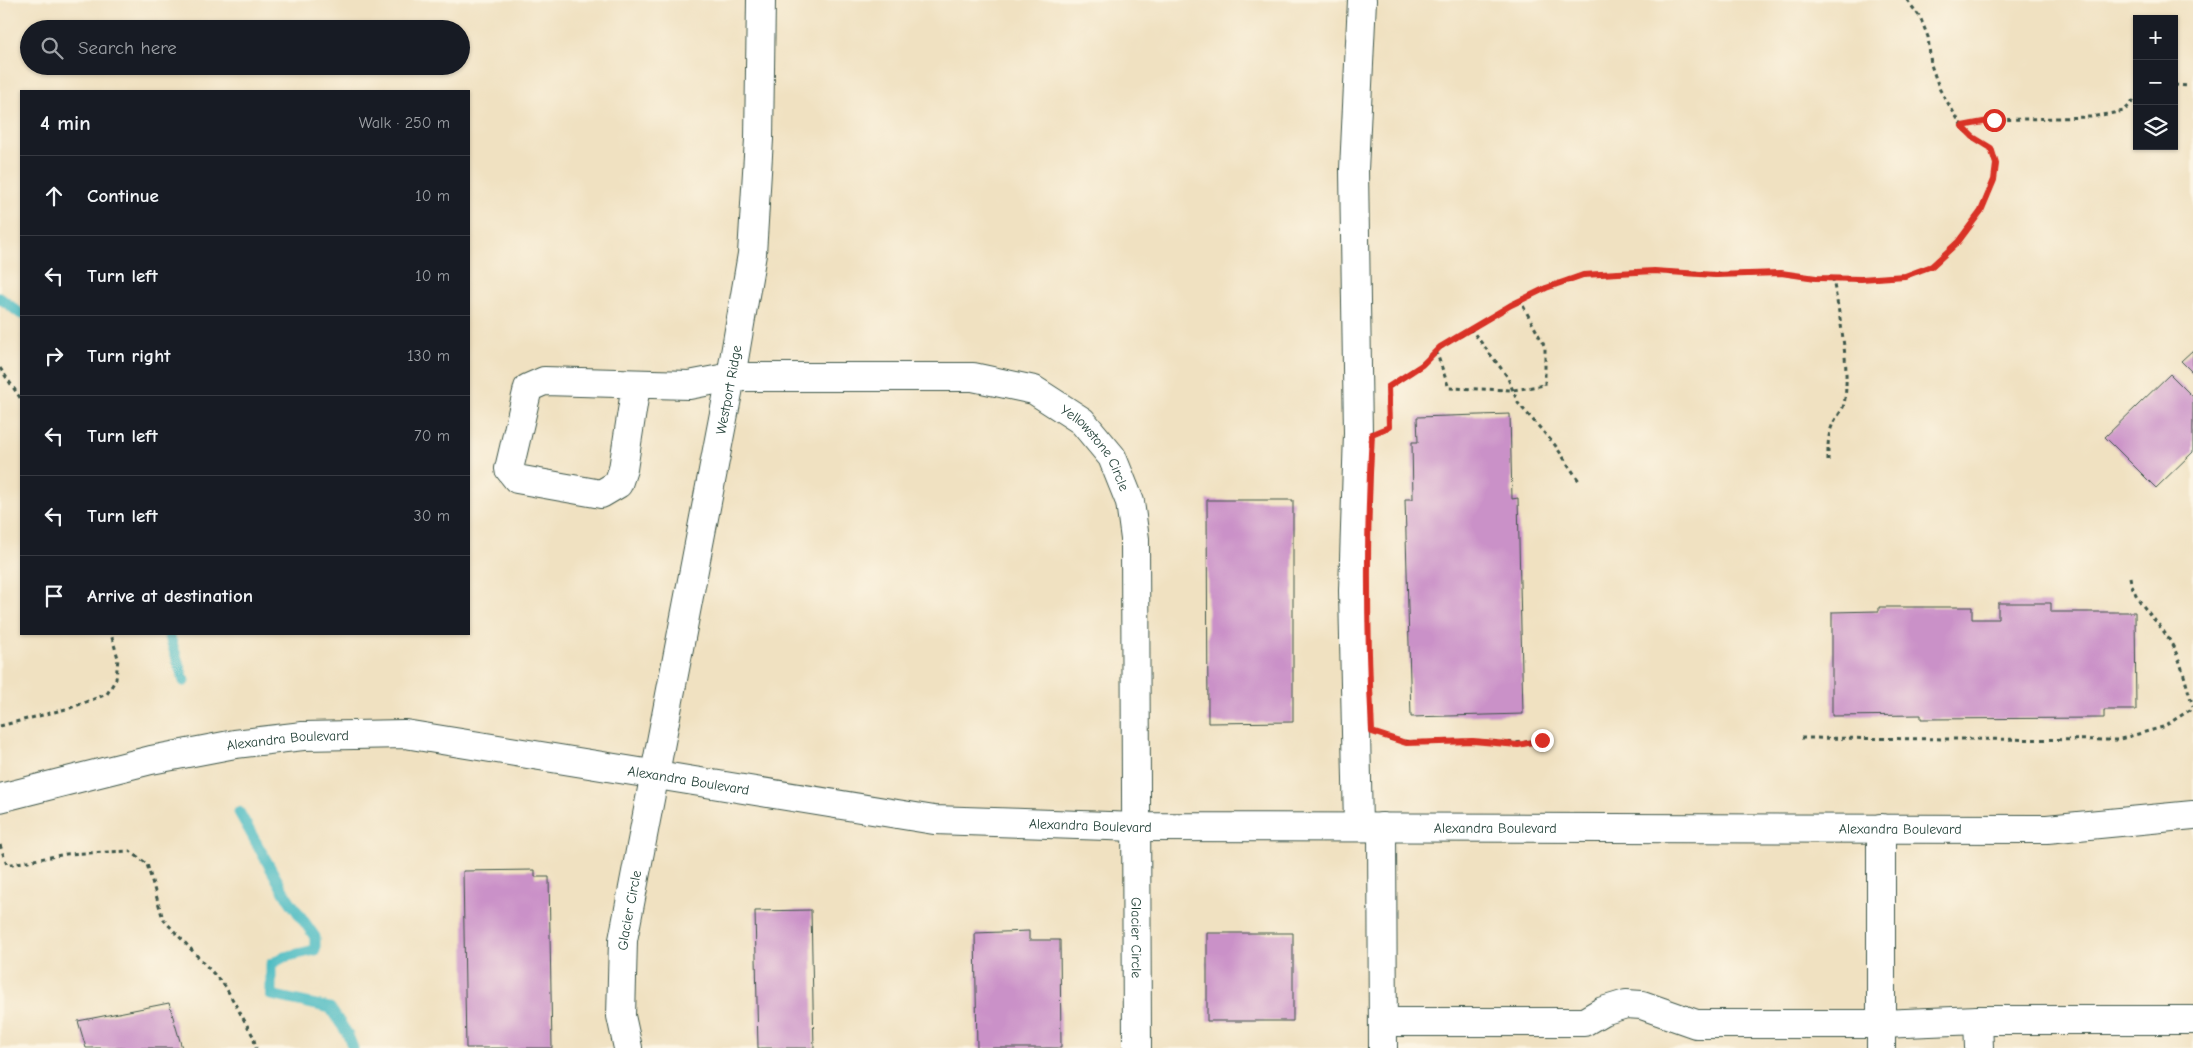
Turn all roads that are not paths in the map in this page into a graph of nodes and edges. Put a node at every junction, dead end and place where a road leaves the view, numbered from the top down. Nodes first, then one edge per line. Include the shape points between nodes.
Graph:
1 (761, 0) edge
2 (1362, 0) edge
3 (731, 377) junction
4 (636, 385) junction
5 (653, 774) junction
6 (0, 798) edge
7 (2193, 815) edge
8 (1137, 826) junction
9 (1370, 826) junction
10 (1881, 828) junction
11 (1978, 1020) junction
12 (2193, 1020) edge
13 (1383, 1035) edge
14 (1881, 1036) edge
15 (628, 1048) edge
16 (1137, 1048) edge
17 (1979, 1048) edge

1 - 3 street, Westport Ridge via 759,139 752,254
2 - 9 street via 1354,170 1358,433 1353,591
3 - 4 street, Yellowstone Circle via 689,385
3 - 5 street, Westport Ridge
3 - 8 street, Yellowstone Circle via 973,377 1034,390 1082,421 1112,457 1130,502 1135,539
4 - 4 street, Yellowstone Circle via 544,381 528,388 509,469 517,479 601,494 618,484
5 - 6 street, Alexandra Boulevard via 405,734 303,736 235,744 151,760
5 - 8 street, Alexandra Boulevard via 934,820
5 - 15 street, Glacier Circle via 622,940 621,1016
7 - 10 street, Alexandra Boulevard via 2047,829
8 - 9 street, Alexandra Boulevard
8 - 16 street, Glacier Circle
9 - 10 street, Alexandra Boulevard
9 - 13 street
10 - 14 street
11 - 12 street
11 - 14 street
11 - 17 street
13 - 14 street via 1584,1022 1603,1011 1626,1004 1642,1005 1696,1024

